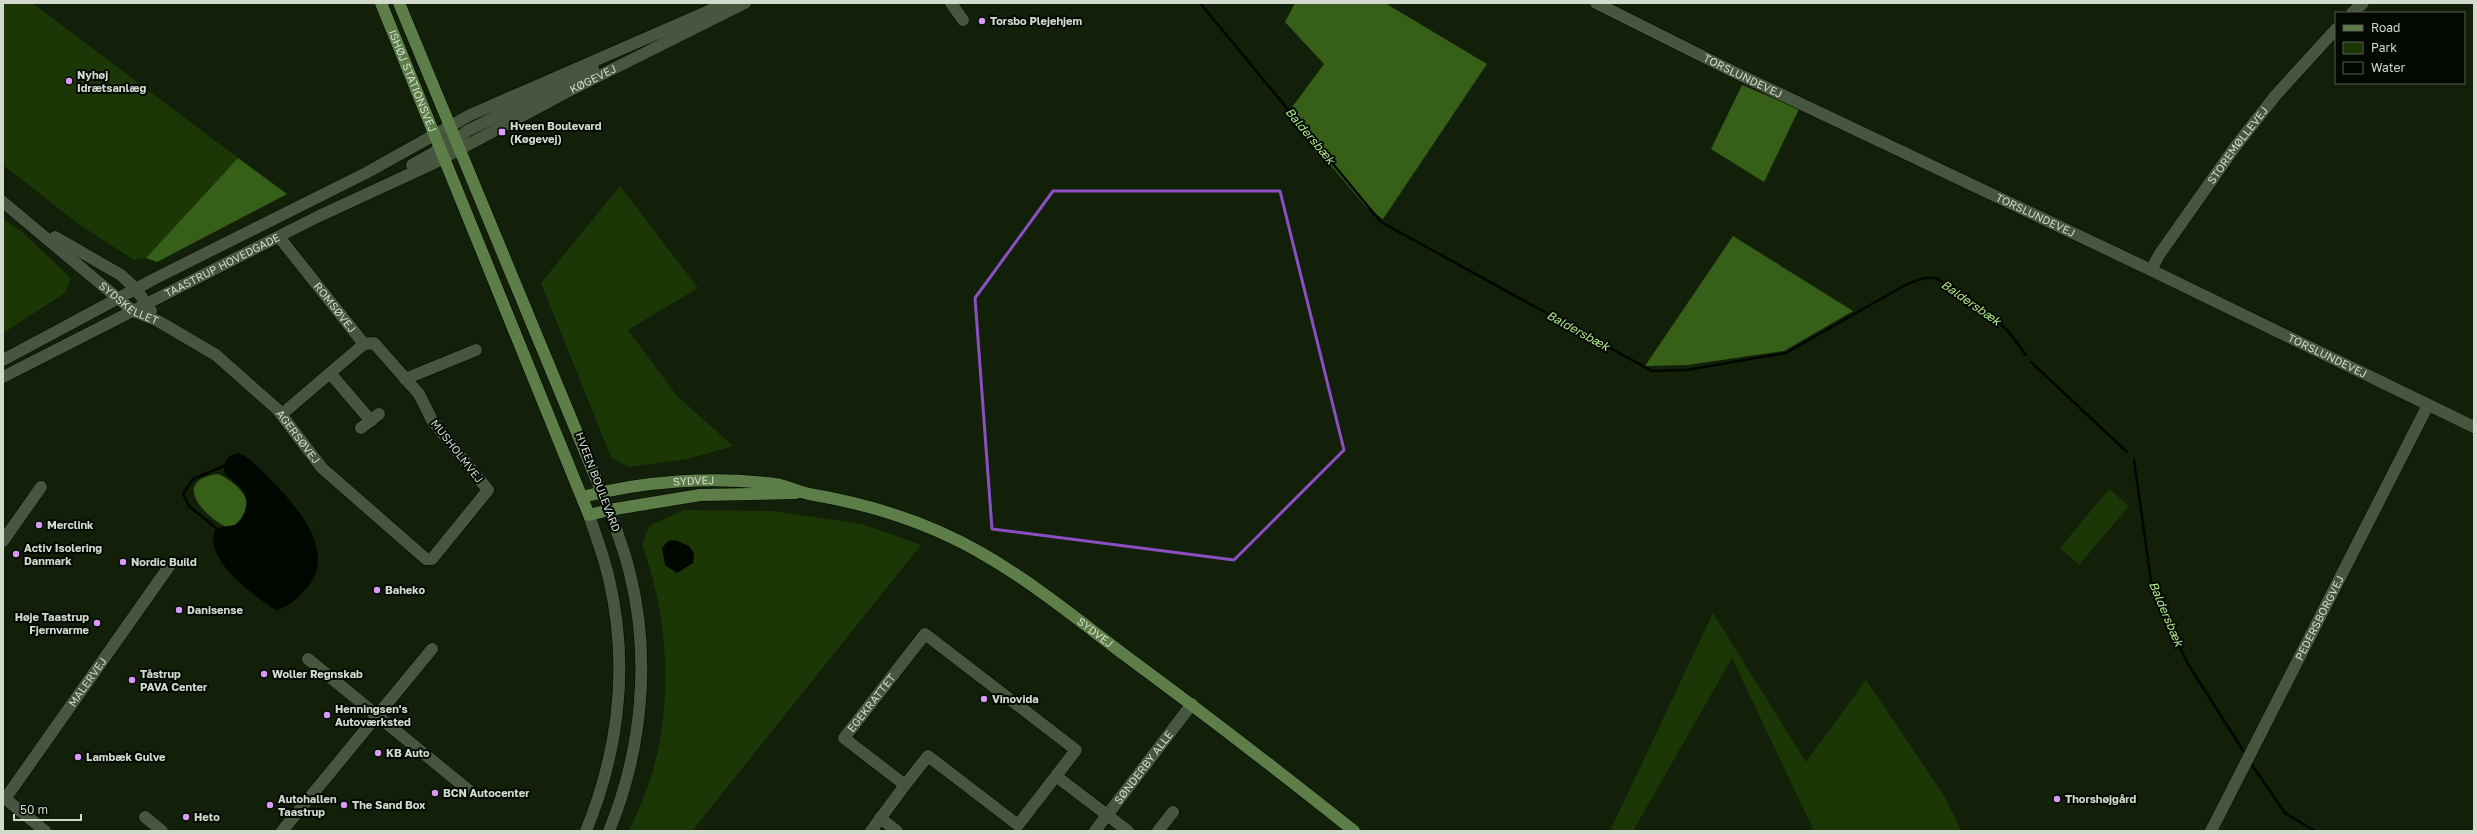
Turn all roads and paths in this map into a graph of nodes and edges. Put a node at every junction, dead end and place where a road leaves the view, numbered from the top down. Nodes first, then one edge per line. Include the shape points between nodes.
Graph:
1 (381, 3) edge
2 (399, 3) edge
3 (727, 3) edge
4 (745, 3) edge
5 (951, 3) edge
6 (1596, 3) edge
7 (2363, 3) edge
8 (2353, 12) edge
9 (963, 20) dead end
10 (2335, 30) edge
11 (634, 42) junction
12 (450, 126) junction
13 (434, 135) junction
14 (457, 144) junction
15 (441, 154) junction
16 (3, 202) edge
17 (28, 221) junction
18 (279, 237) junction
19 (2151, 270) junction
20 (136, 289) junction
21 (119, 298) junction
22 (147, 304) junction
23 (133, 311) junction
24 (158, 321) junction
25 (364, 344) junction
26 (476, 350) dead end
27 (3, 360) edge
28 (330, 373) junction
29 (3, 377) edge
30 (405, 378) junction
31 (2428, 405) junction
32 (282, 414) junction
33 (370, 421) dead end
34 (2474, 427) edge
35 (41, 487) dead end
36 (603, 492) junction
37 (805, 493) junction
38 (582, 497) junction
39 (609, 510) junction
40 (589, 515) junction
41 (3, 542) edge
42 (432, 559) joint
43 (170, 565) dead end
44 (432, 649) dead end
45 (308, 660) dead end
46 (1192, 704) junction
47 (377, 715) junction
48 (1056, 776) junction
49 (905, 785) junction
50 (472, 793) dead end
51 (4, 798) edge
52 (1172, 812) dead end
53 (1107, 815) junction
54 (145, 817) dead end
55 (880, 818) junction
56 (45, 831) edge
57 (162, 831) edge
58 (282, 831) edge
59 (586, 831) edge
60 (609, 831) edge
61 (871, 831) edge
62 (897, 831) edge
63 (1095, 831) edge
64 (1128, 831) edge
65 (1158, 831) edge
66 (1354, 831) edge
67 (2211, 831) edge

1 - 13 main road, ISHØJ STATIONSVEJ
2 - 12 main road, ISHØJ STATIONSVEJ
3 - 11 street, KØGEVEJ
4 - 14 street, KØGEVEJ
5 - 9 street
6 - 19 street, TORSLUNDEVEJ via 1734,72
7 - 8 street
10 - 19 street, STOREMØLLEVEJ via 2275,96 2235,147
11 - 12 street, KØGEVEJ
11 - 14 street via 600,64
12 - 13 street, KØGEVEJ
12 - 14 main road, ISHØJ STATIONSVEJ
12 - 15 street via 450,134
13 - 15 main road, ISHØJ STATIONSVEJ
13 - 20 street, TAASTRUP HOVEDGADE via 332,191
14 - 15 street, KØGEVEJ
14 - 36 main road, HVEEN BOULEVARD
15 - 18 street, TAASTRUP HOVEDGADE
15 - 38 main road, HVEEN BOULEVARD
16 - 17 street, SYDSKELLET
17 - 20 street, SYDSKELLET via 121,274
17 - 21 street, SYDSKELLET
18 - 22 street, TAASTRUP HOVEDGADE
18 - 25 street, ROMSØVEJ
19 - 31 street, TORSLUNDEVEJ
20 - 21 street, TAASTRUP HOVEDGADE
20 - 22 street, SYDSKELLET
21 - 23 street, SYDSKELLET
21 - 27 street, TAASTRUP HOVEDGADE
22 - 23 street, TAASTRUP HOVEDGADE
22 - 24 street, SYDSKELLET
23 - 24 street, SYDSKELLET
23 - 29 street, TAASTRUP HOVEDGADE
24 - 32 street, AGERSØVEJ via 216,355
25 - 28 street, ROMSØVEJ
25 - 30 street, MUSHOLMVEJ via 374,343
26 - 30 street
28 - 32 street, ROMSØVEJ
28 - 33 street
30 - 42 street, MUSHOLMVEJ via 419,394 432,420 488,490
31 - 34 street, TORSLUNDEVEJ
31 - 67 street, PEDERSBORGVEJ
32 - 42 street, AGERSØVEJ via 322,468 426,559
35 - 41 street
36 - 37 main road, SYDVEJ via 638,486 721,481 777,484
36 - 38 main road, SYDVEJ
36 - 39 main road, HVEEN BOULEVARD
37 - 39 main road, SYDVEJ via 700,495
37 - 46 main road, SYDVEJ via 840,499 887,512 935,530 982,553 1027,582
38 - 40 main road, HVEEN BOULEVARD
39 - 40 main road, SYDVEJ
39 - 60 street, HVEEN BOULEVARD via 630,574 637,609 642,659 637,729 628,776
40 - 59 street, HVEEN BOULEVARD via 609,578 616,618 620,695 615,735 605,777
43 - 51 street, MALERVEJ
44 - 47 street
45 - 47 street
46 - 53 street, SØNDERBY ALLE
46 - 66 main road, SYDVEJ
47 - 50 street
47 - 58 street
48 - 49 street, EGEKRATTET via 1018,825 928,756
48 - 49 street, EGEKRATTET via 1076,750 925,634 844,738
48 - 53 street
49 - 55 street
51 - 56 street
52 - 65 street
53 - 63 street, SØNDERBY ALLE
53 - 64 street
54 - 57 street
55 - 61 street
55 - 62 street

